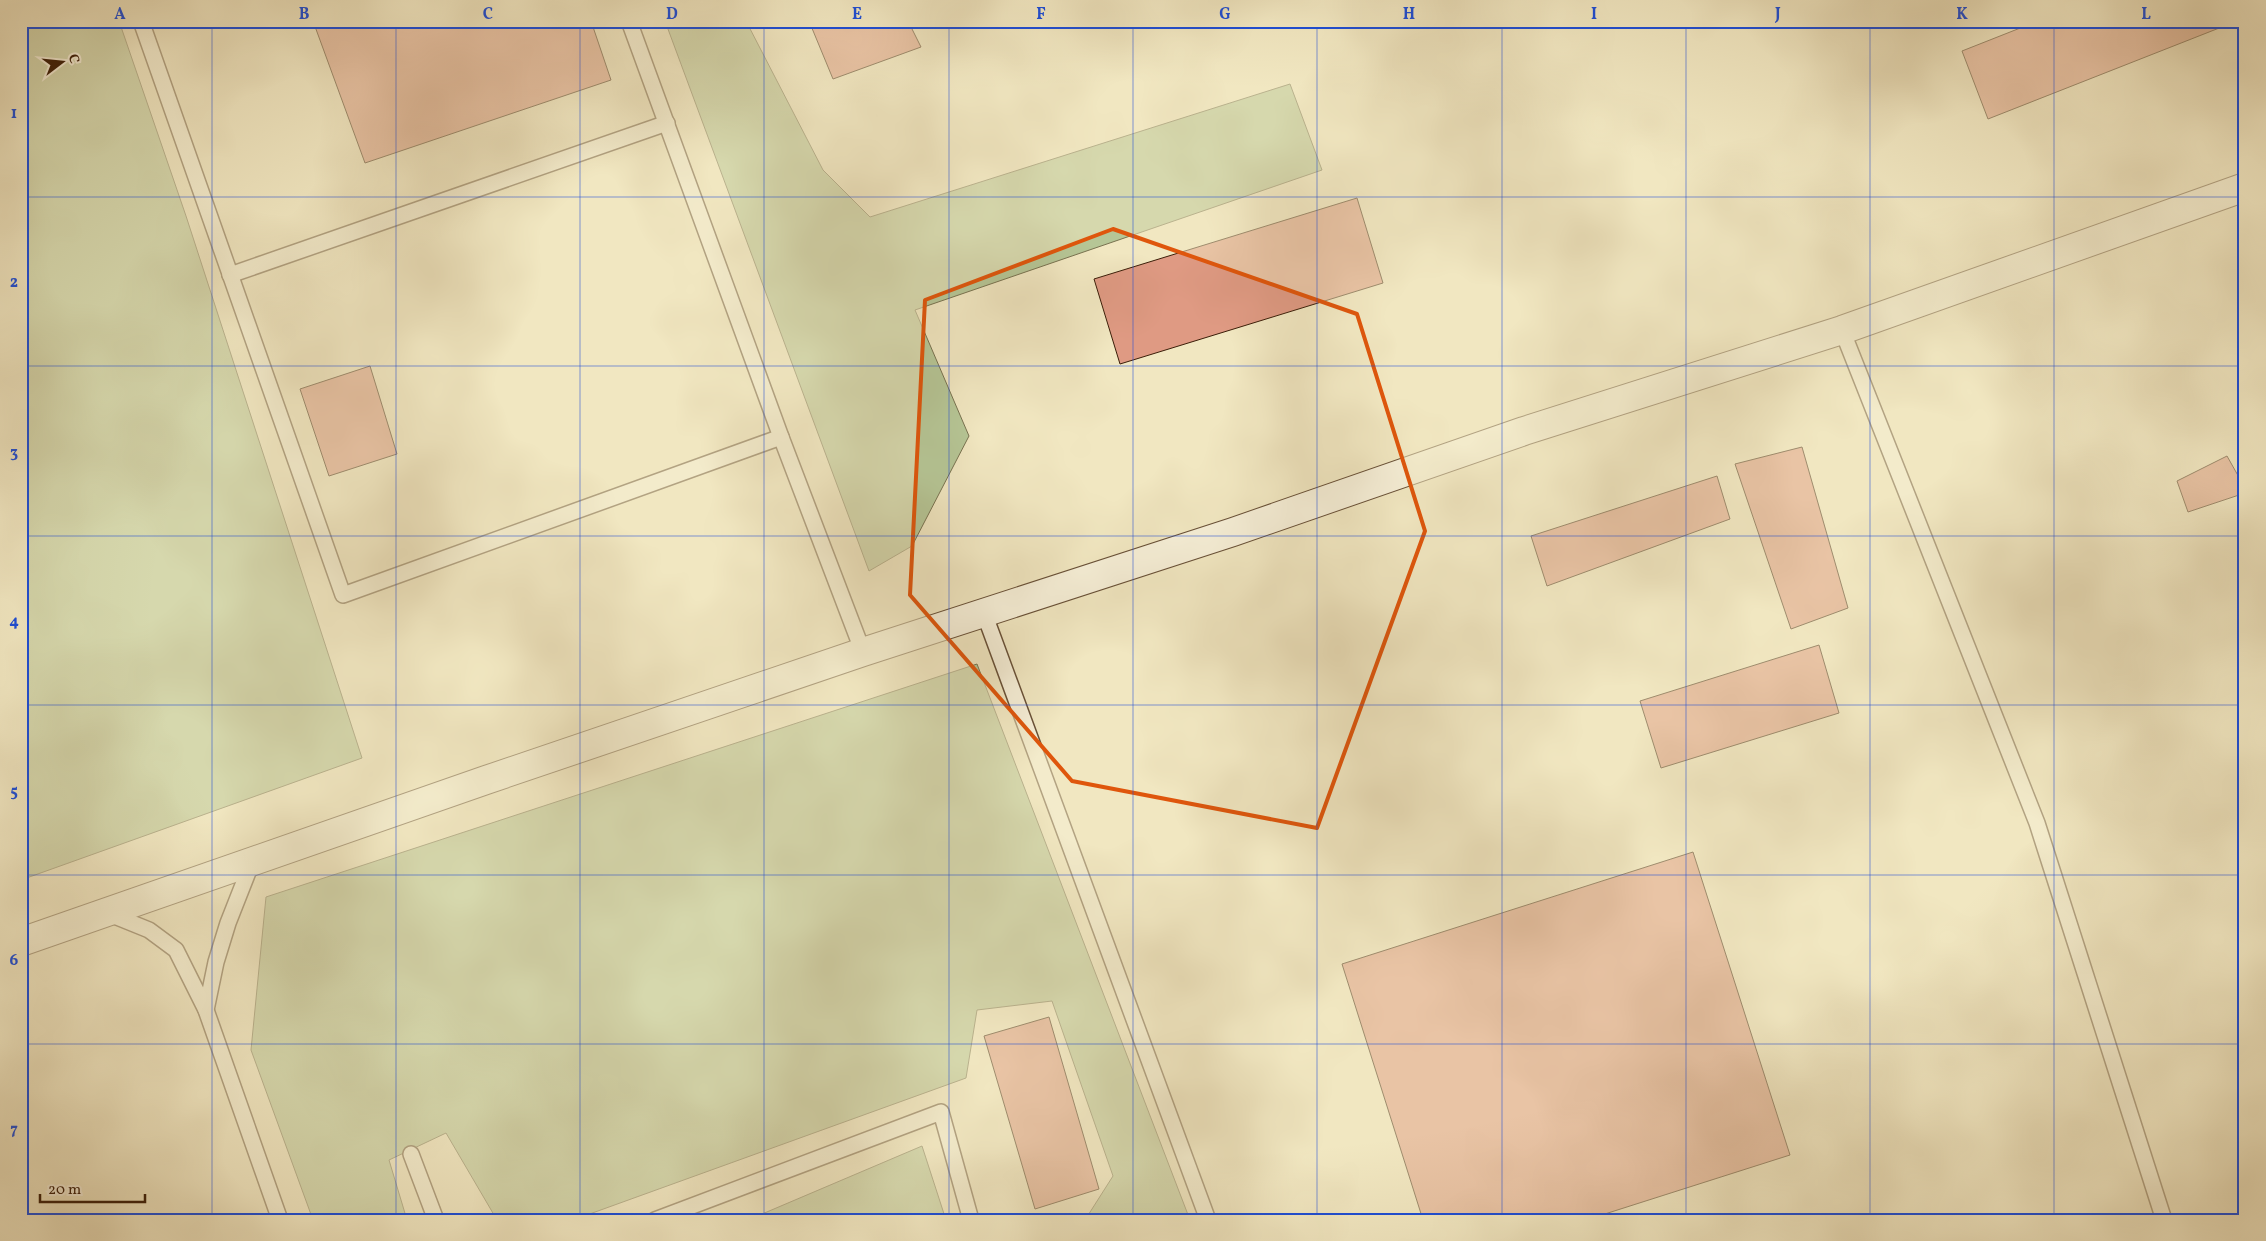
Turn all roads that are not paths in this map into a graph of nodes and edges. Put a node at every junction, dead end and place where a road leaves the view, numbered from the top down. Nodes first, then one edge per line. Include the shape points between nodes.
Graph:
1 (141, 21) edge
2 (629, 21) edge
3 (666, 123) junction
4 (2245, 187) edge
5 (230, 275) junction
6 (1842, 330) junction
7 (781, 437) junction
8 (984, 613) junction
9 (863, 652) junction
10 (252, 862) junction
11 (107, 913) junction
12 (21, 942) edge
13 (206, 1010) junction
14 (411, 1154) dead end
15 (280, 1220) edge
16 (436, 1220) edge
17 (655, 1220) edge
18 (971, 1220) edge
19 (1208, 1220) edge
20 (2164, 1220) edge

1 - 5 lane
2 - 3 lane
3 - 5 lane
3 - 7 lane
4 - 6 street
5 - 7 lane via 343,595
6 - 8 street via 1524,431 1233,532
6 - 20 lane via 2037,823
7 - 9 lane
8 - 9 street
8 - 19 lane
9 - 10 street
10 - 11 street
10 - 13 lane via 228,923
11 - 12 street
11 - 13 lane via 149,930 176,950
13 - 15 lane
14 - 16 lane
17 - 18 lane via 941,1112

